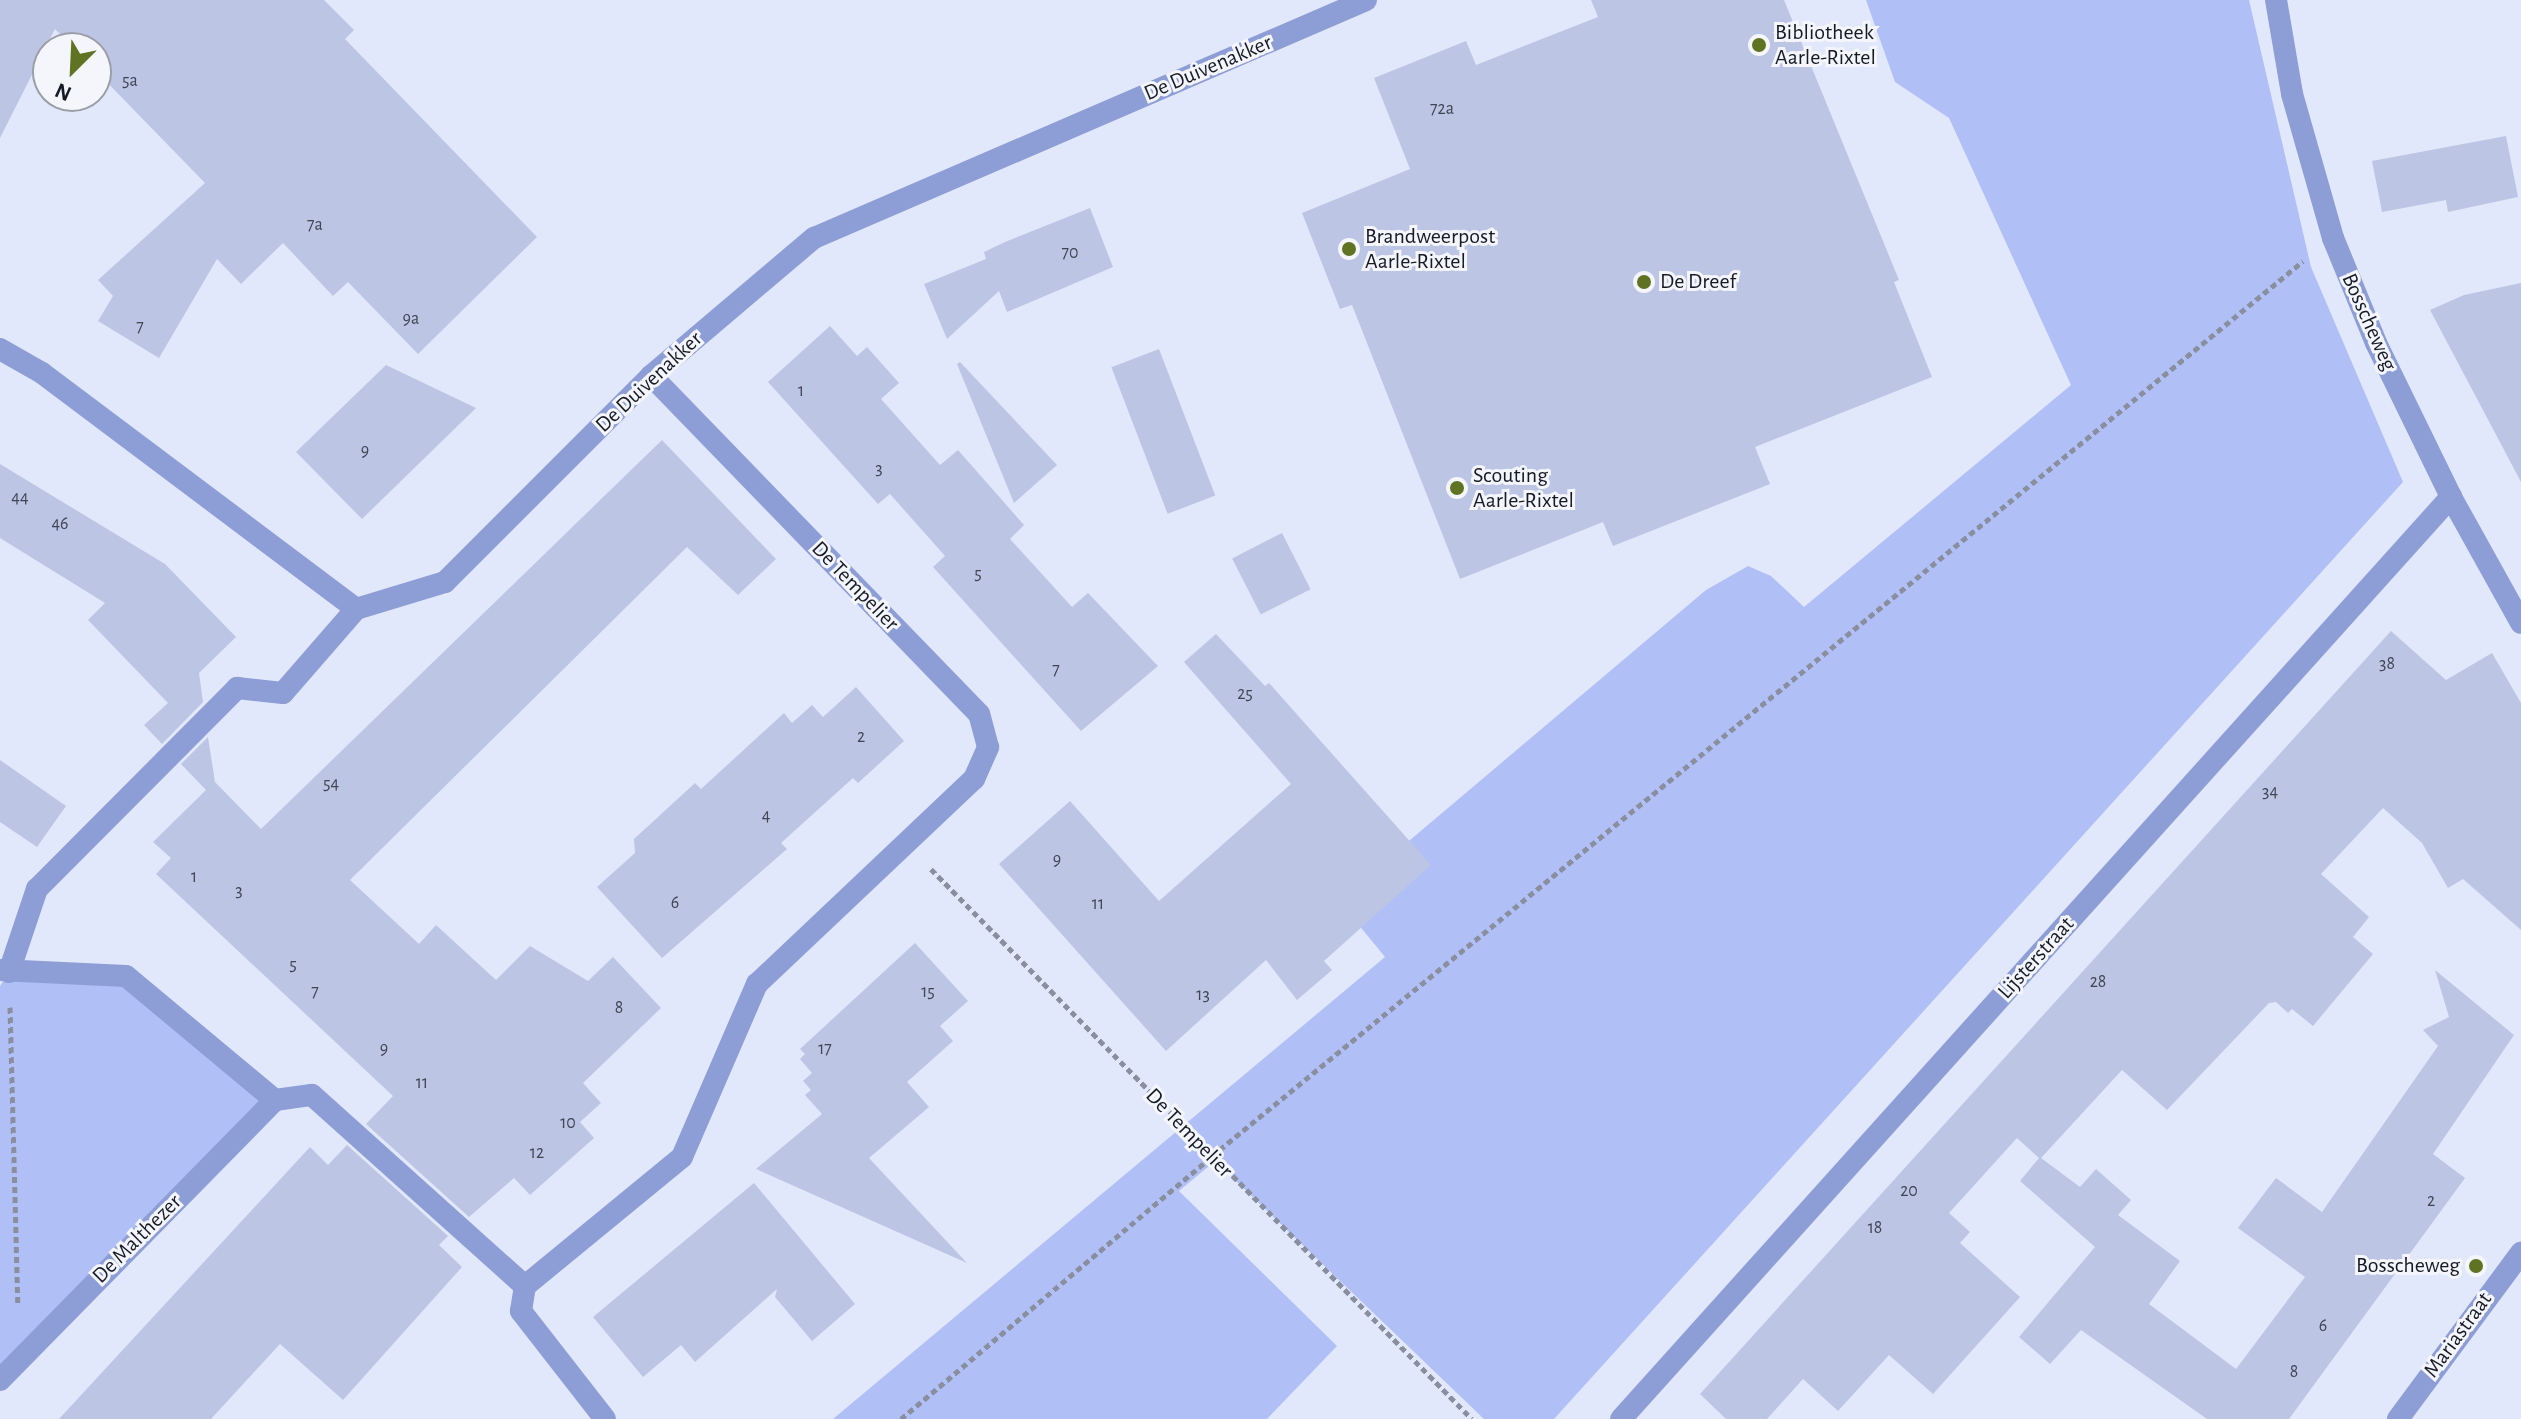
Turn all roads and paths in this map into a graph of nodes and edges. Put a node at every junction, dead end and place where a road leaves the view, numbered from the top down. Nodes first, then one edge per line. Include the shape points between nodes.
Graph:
1 (1366, 0) edge
2 (2276, 0) edge
3 (2333, 238) junction
4 (0, 349) edge
5 (651, 376) junction
6 (2451, 497) junction
7 (356, 609) junction
8 (2521, 623) edge
9 (908, 845) junction
10 (3, 976) edge
11 (275, 1100) junction
12 (1212, 1156) junction
13 (2521, 1253) edge
14 (525, 1286) junction
15 (19, 1358) junction
16 (0, 1380) edge
17 (605, 1419) edge
18 (901, 1419) edge
19 (1472, 1419) edge
20 (1621, 1419) edge
21 (2398, 1419) edge

1 - 5 street, De Duivenakker via 814,238
2 - 3 street, Bosscheweg via 2292,94
3 - 6 street, Bosscheweg via 2376,343
3 - 12 path
4 - 7 street via 42,373
5 - 7 street, De Duivenakker via 445,582
5 - 9 street, De Tempelier via 979,714 988,747 974,779
6 - 8 street, Bosscheweg
6 - 20 street, Lijsterstraat
7 - 10 street via 283,693 237,688 37,889
9 - 12 path, De Tempelier
9 - 14 street, De Tempelier via 757,984 682,1157
10 - 11 street via 126,976
10 - 15 path
11 - 14 street via 312,1095
11 - 15 street, De Malthezer
12 - 18 path
12 - 19 path, De Tempelier
13 - 21 street, Mariastraat
14 - 17 street via 521,1311
15 - 16 street, De Malthezer

